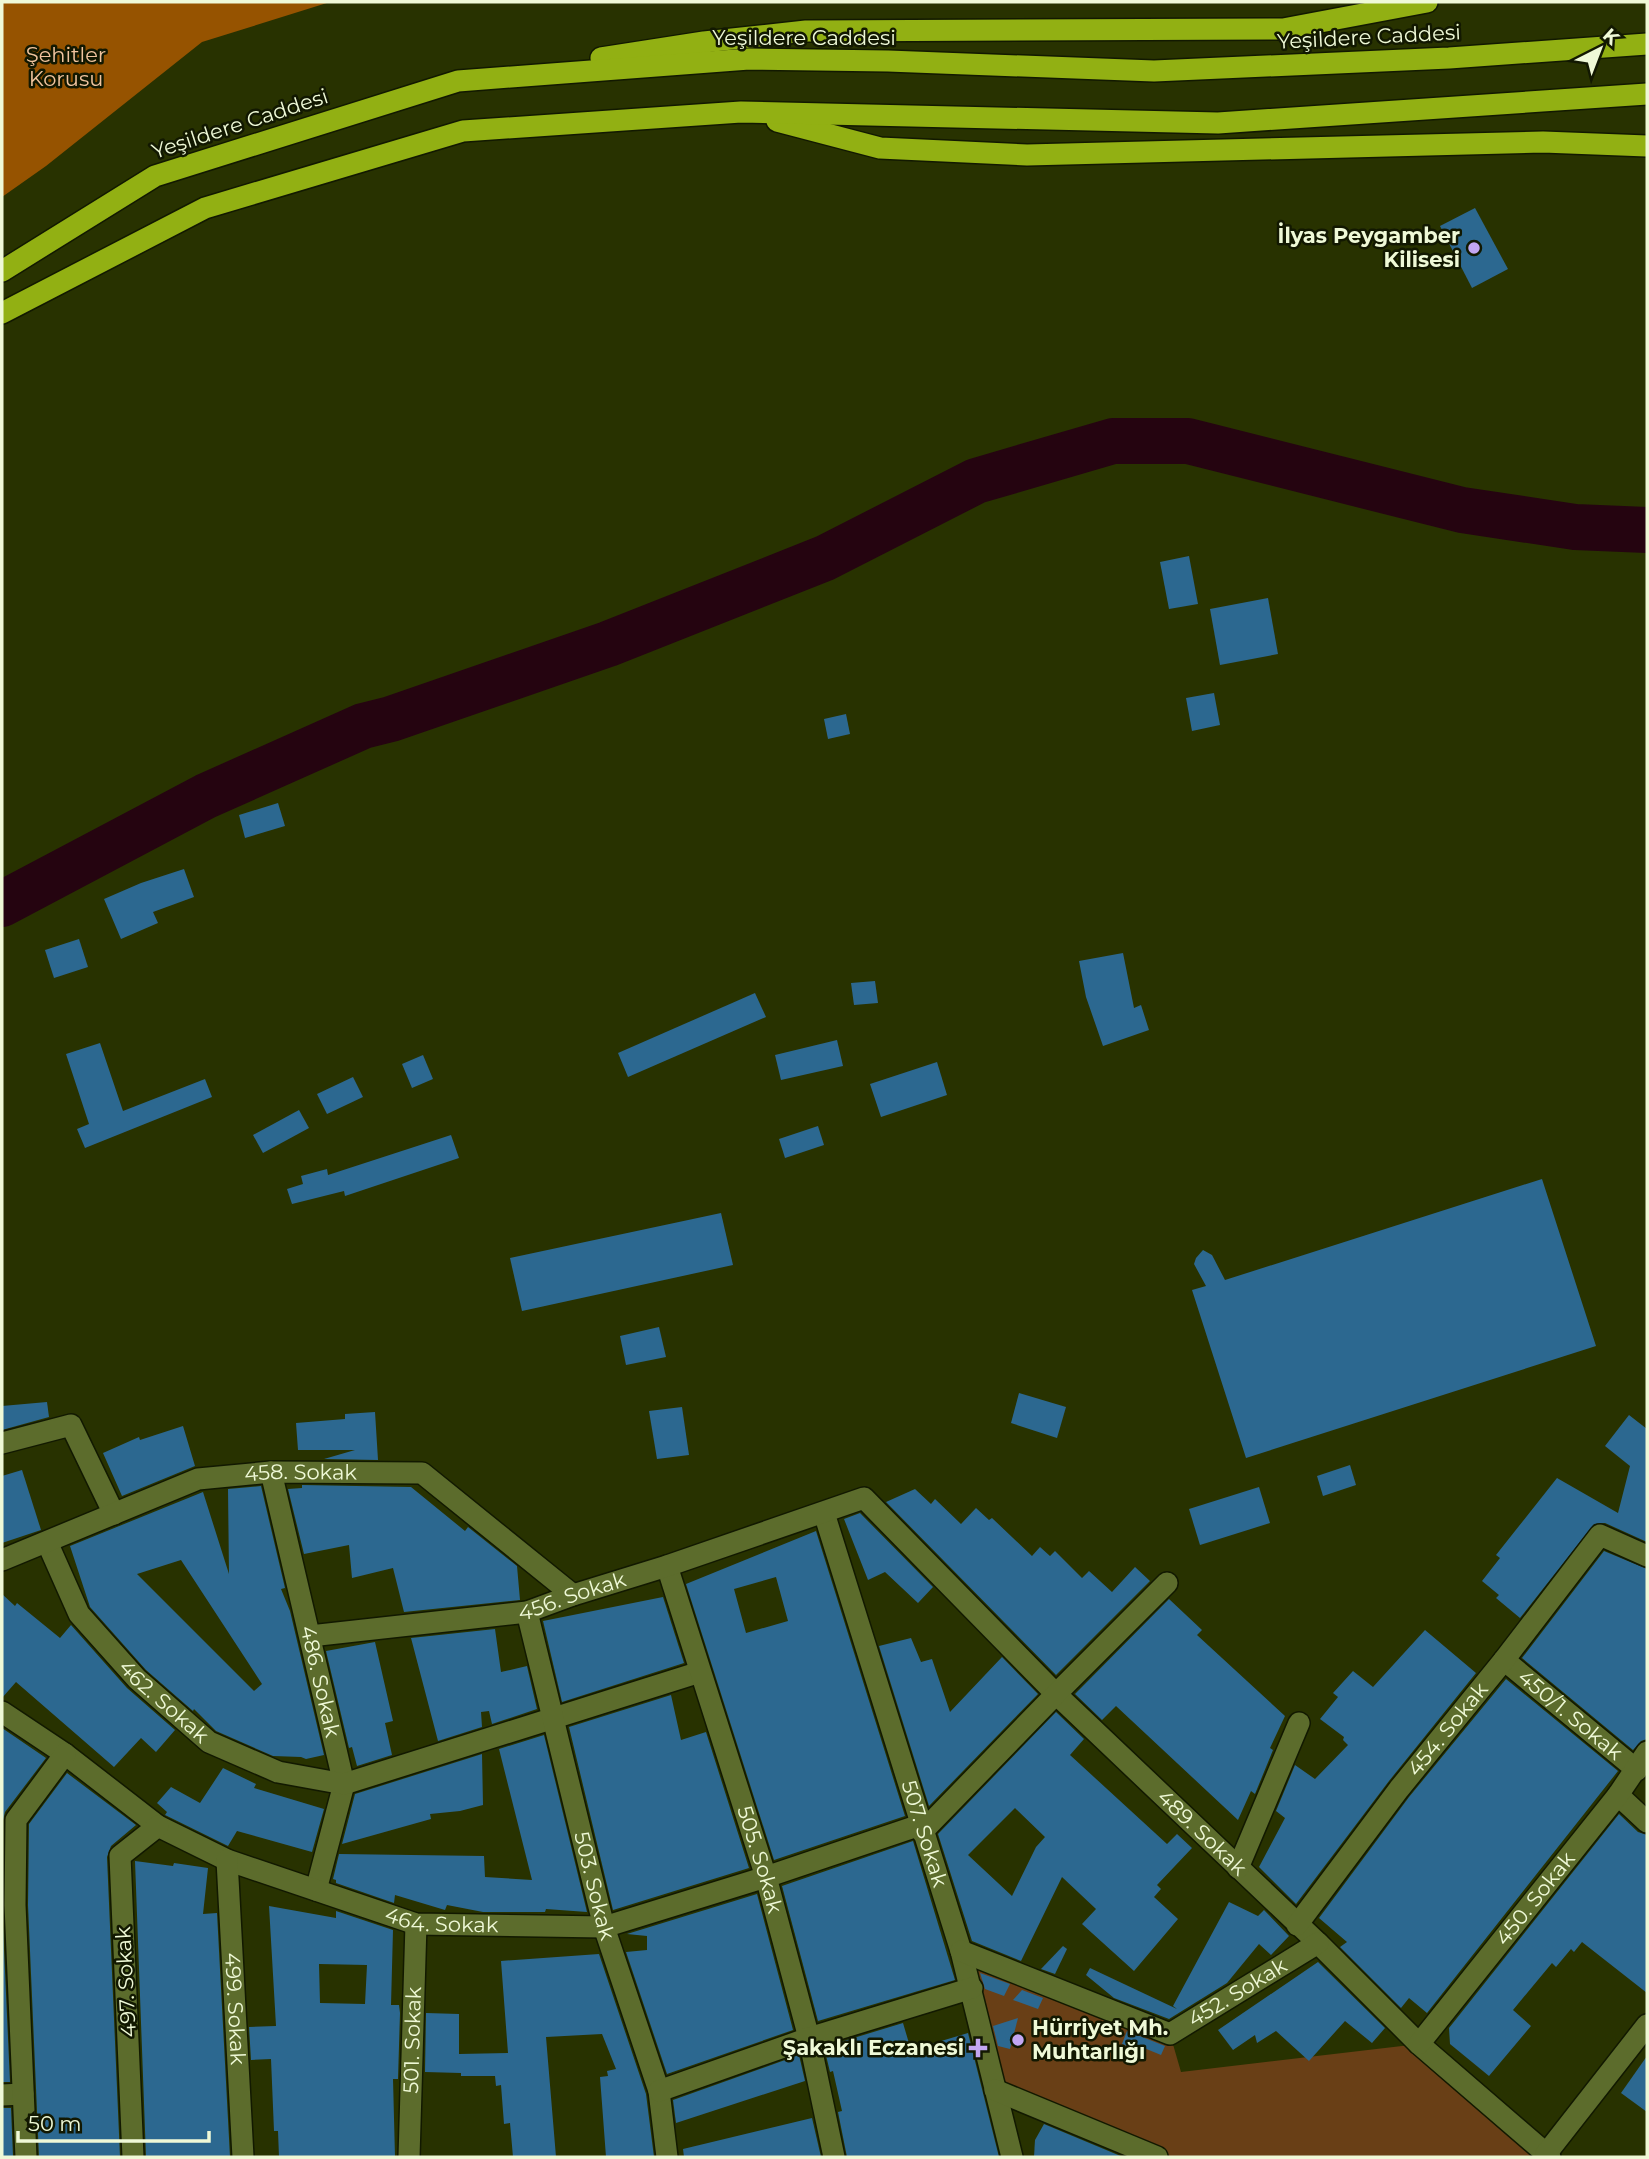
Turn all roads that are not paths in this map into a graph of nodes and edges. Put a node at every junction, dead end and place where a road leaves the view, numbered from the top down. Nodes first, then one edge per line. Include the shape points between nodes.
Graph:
1 (1427, 2) edge
2 (1647, 44) edge
3 (458, 81) junction
4 (1647, 94) edge
5 (741, 112) junction
6 (1647, 146) edge
7 (2, 271) edge
8 (2, 313) edge
9 (2, 1443) edge
10 (271, 1472) junction
11 (864, 1498) joint
12 (824, 1513) junction
13 (114, 1514) junction
14 (47, 1542) junction
15 (1647, 1556) edge
16 (2, 1560) edge
17 (667, 1566) junction
18 (1167, 1583) dead end
19 (573, 1595) junction
20 (527, 1612) junction
21 (310, 1636) junction
22 (1504, 1660) junction
23 (701, 1672) junction
24 (1056, 1693) junction
25 (2, 1712) edge
26 (554, 1718) junction
27 (1298, 1723) dead end
28 (65, 1755) junction
29 (1642, 1761) edge
30 (344, 1784) junction
31 (1618, 1795) junction
32 (9, 1815) edge
33 (1647, 1822) edge
34 (158, 1826) junction
35 (921, 1828) junction
36 (227, 1860) junction
37 (1238, 1868) junction
38 (766, 1877) junction
39 (316, 1891) junction
40 (8, 1905) edge
41 (416, 1923) junction
42 (1297, 1925) junction
43 (604, 1927) junction
44 (1318, 1943) junction
45 (961, 1951) junction
46 (972, 1988) junction
47 (1647, 2025) edge
48 (808, 2038) junction
49 (1419, 2044) junction
50 (995, 2090) junction
51 (659, 2091) junction
52 (12, 2094) edge
53 (1548, 2156) edge
54 (26, 2157) edge
55 (133, 2157) edge
56 (243, 2157) edge
57 (409, 2157) edge
58 (667, 2157) edge
59 (834, 2157) edge
60 (1012, 2157) edge
61 (1157, 2157) edge

1 - 3 highway via 1283,29 806,30
2 - 3 highway, Yeşildere Caddesi via 1154,71 749,60
3 - 7 highway, Yeşildere Caddesi via 155,176
4 - 5 highway via 1218,123
5 - 6 highway via 880,148 1027,155 1544,142
5 - 8 highway via 463,131 205,208
9 - 13 street via 71,1425
10 - 13 street, 458. Sokak via 198,1479
10 - 19 street, 458. Sokak via 422,1473
10 - 21 street, 486. Sokak
11 - 12 street, 456. Sokak
11 - 24 street, 489. Sokak
12 - 17 street, 456. Sokak
12 - 35 street, 507. Sokak
13 - 14 street, 458. Sokak
14 - 16 street, 458. Sokak
14 - 30 street, 462. Sokak via 79,1614 137,1679 209,1742 278,1772
15 - 22 street, 454. Sokak via 1600,1535
17 - 19 street, 456. Sokak
17 - 23 street, 505. Sokak
18 - 24 street
19 - 20 street, 456. Sokak
20 - 21 street, 456. Sokak
20 - 26 street, 503. Sokak
21 - 30 street, 486. Sokak
22 - 29 street, 450/1. Sokak
22 - 42 street, 454. Sokak
23 - 26 street
23 - 38 street, 505. Sokak
24 - 35 street
24 - 37 street, 489. Sokak
25 - 28 street, 464. Sokak
26 - 30 street
26 - 43 street, 503. Sokak
27 - 37 street
28 - 32 street
28 - 34 street, 464. Sokak
29 - 31 street, 450. Sokak
30 - 39 street, 486. Sokak
31 - 33 street
31 - 49 street, 450. Sokak
32 - 40 street
34 - 36 street, 464. Sokak
34 - 55 street, 497. Sokak via 120,1856
35 - 38 street, 464. Sokak
35 - 45 street, 507. Sokak
36 - 39 street, 464. Sokak
36 - 56 street, 499. Sokak
37 - 42 street, 489. Sokak
38 - 43 street, 464. Sokak
38 - 48 street, 505. Sokak
39 - 41 street, 464. Sokak
40 - 52 street
41 - 43 street, 464. Sokak
41 - 57 street, 501. Sokak
42 - 44 street, 489. Sokak
43 - 51 street, 503. Sokak
44 - 45 street, 452. Sokak via 1170,2034
44 - 49 street, 489. Sokak
45 - 46 street, 507. Sokak
46 - 48 street
46 - 50 street, 507. Sokak
47 - 53 street
48 - 51 street
48 - 59 street, 505. Sokak
49 - 53 street, 489. Sokak
50 - 60 street, 507. Sokak
50 - 61 street
51 - 58 street, 503. Sokak
52 - 54 street

